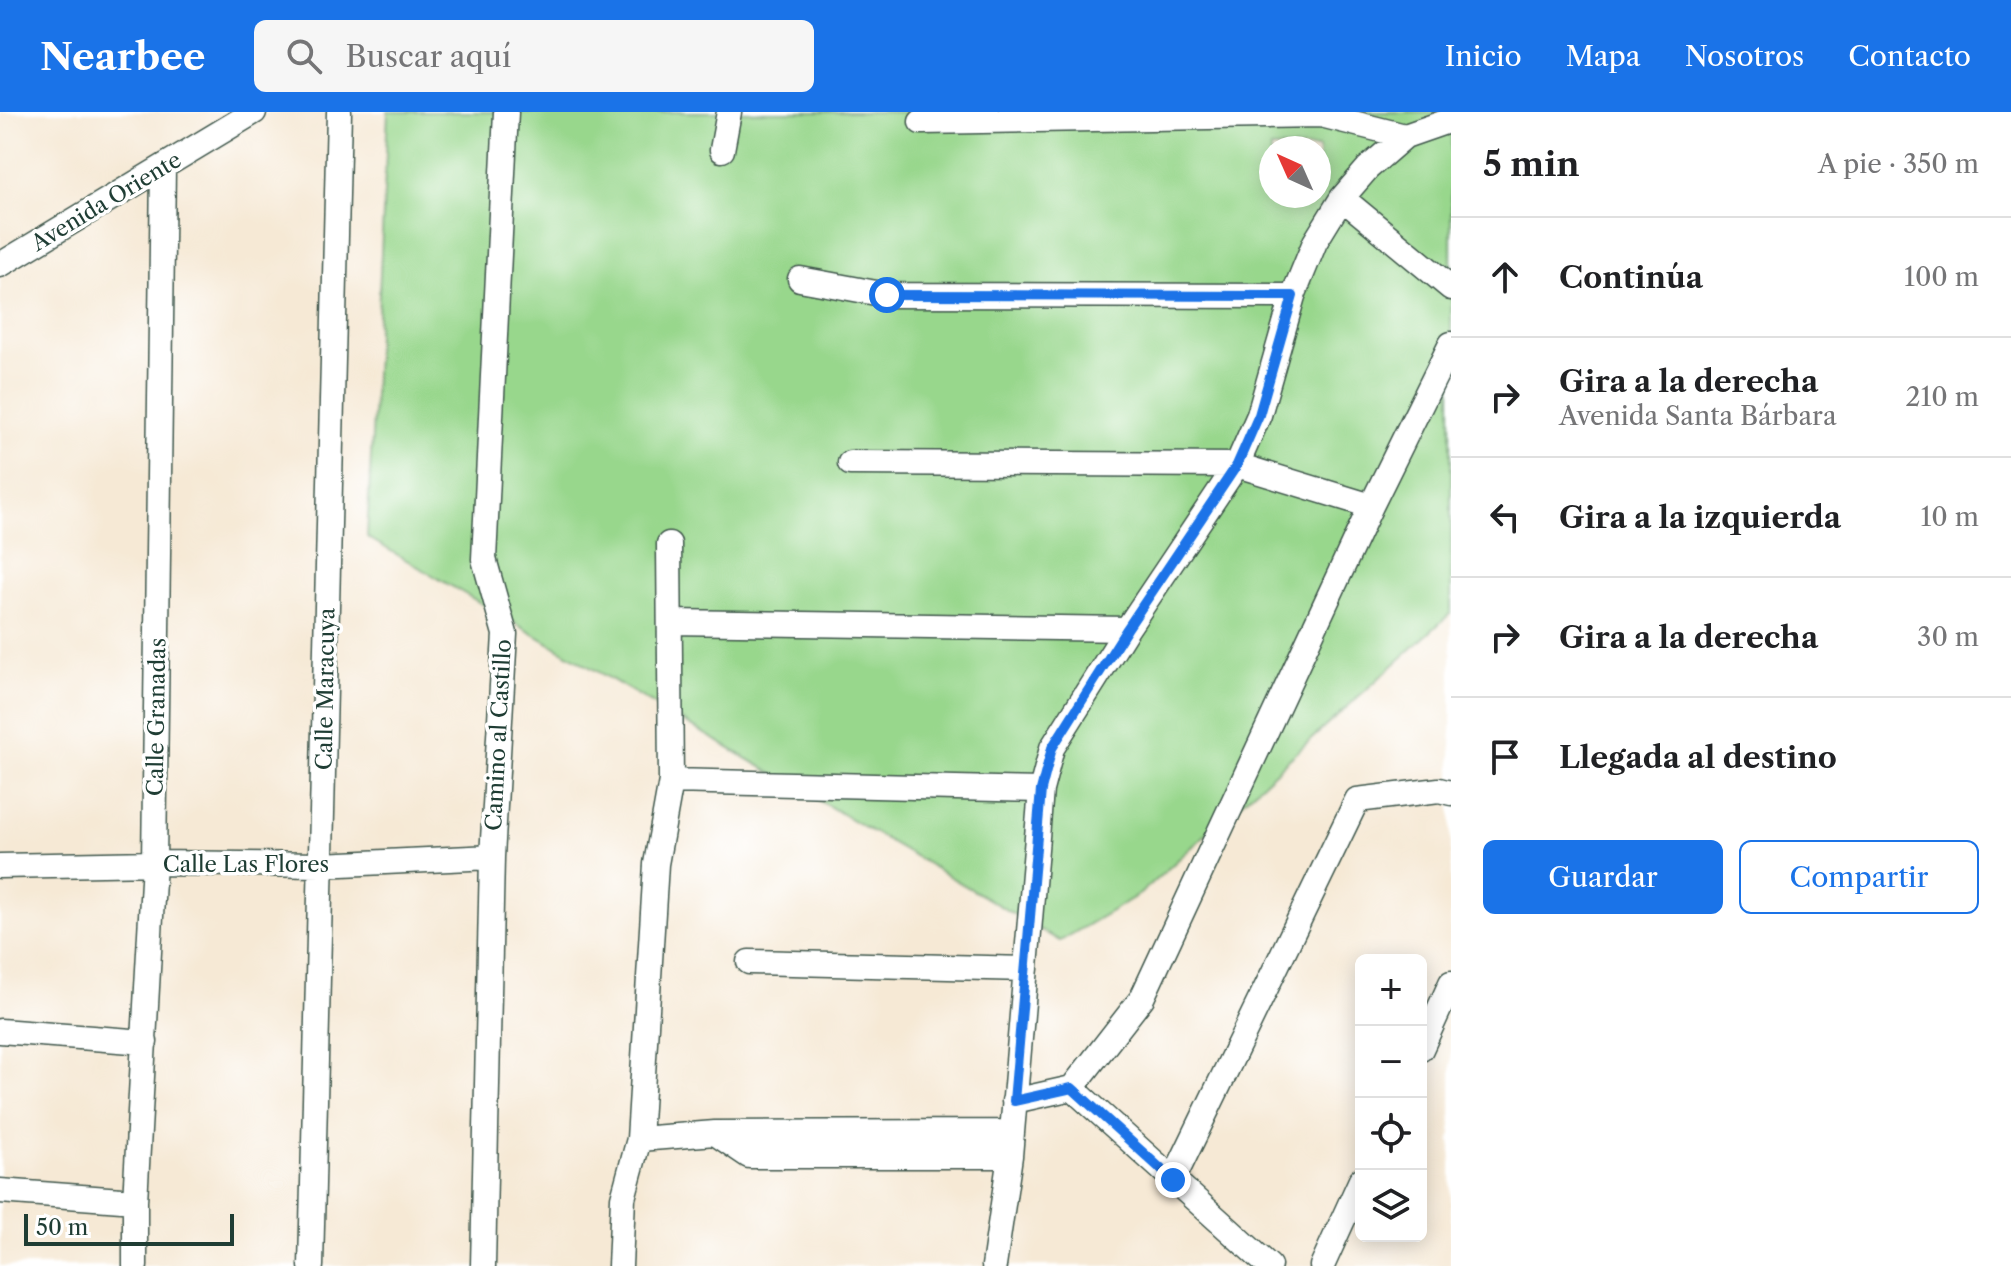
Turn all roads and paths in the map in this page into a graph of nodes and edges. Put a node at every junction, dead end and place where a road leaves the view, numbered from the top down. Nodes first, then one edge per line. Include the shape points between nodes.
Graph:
1 (254, 112) edge
2 (339, 112) edge
3 (506, 112) edge
4 (729, 112) edge
5 (1451, 120) edge
6 (921, 122) dead end
7 (1405, 136) junction
8 (722, 150) dead end
9 (163, 167) junction
10 (1342, 198) junction
11 (0, 265) edge
12 (800, 279) dead end
13 (1451, 288) edge
14 (1293, 296) junction
15 (1451, 344) edge
16 (850, 463) dead end
17 (1237, 465) junction
18 (1371, 506) junction
19 (669, 544) dead end
20 (670, 622) junction
21 (1127, 629) junction
22 (671, 781) junction
23 (1041, 790) junction
24 (1451, 793) edge
25 (492, 857) junction
26 (154, 863) junction
27 (321, 865) junction
28 (0, 866) edge
29 (749, 962) dead end
30 (1026, 969) junction
31 (1451, 983) edge
32 (1, 1028) edge
33 (1427, 1036) edge
34 (145, 1042) junction
35 (1072, 1088) junction
36 (1014, 1101) junction
37 (639, 1139) junction
38 (1011, 1144) junction
39 (1173, 1180) junction
40 (0, 1191) edge
41 (1355, 1193) edge
42 (135, 1201) junction
43 (135, 1266) edge
44 (311, 1266) edge
45 (483, 1266) edge
46 (620, 1266) edge
47 (994, 1266) edge
48 (1269, 1266) edge
49 (1322, 1266) edge

1 - 9 street, Avenida Oriente
2 - 27 street, Calle Maracuya
3 - 25 street, Camino al Castillo via 484,559 505,634
4 - 8 street
5 - 7 street
6 - 7 street via 1321,115
7 - 10 street
9 - 11 street, Avenida Oriente
9 - 26 street, Calle Granadas
10 - 13 street
10 - 14 street via 1315,242
12 - 14 street via 887,295
14 - 17 street via 1259,415
15 - 18 street
16 - 17 street
17 - 18 street
17 - 21 street
18 - 35 street via 1142,998
19 - 20 street
20 - 21 street
20 - 22 street
21 - 23 street via 1052,748
22 - 23 street
22 - 37 street via 656,864
23 - 30 street
24 - 39 street via 1357,800
25 - 27 street, Calle Las Flores
25 - 45 street, Camino al Castillo
26 - 27 street, Calle Las Flores
26 - 28 street, Calle Las Flores
26 - 34 street, Calle Granadas
27 - 44 street, Calle Maracuya
29 - 30 street
30 - 36 street
31 - 33 street
32 - 34 street
34 - 42 street, Calle Granadas
35 - 36 street
35 - 39 street
36 - 38 street
37 - 38 street via 715,1133 749,1156
37 - 46 street via 623,1198
38 - 47 street
39 - 48 street
40 - 42 street
41 - 49 street
42 - 43 street, Calle Granadas

